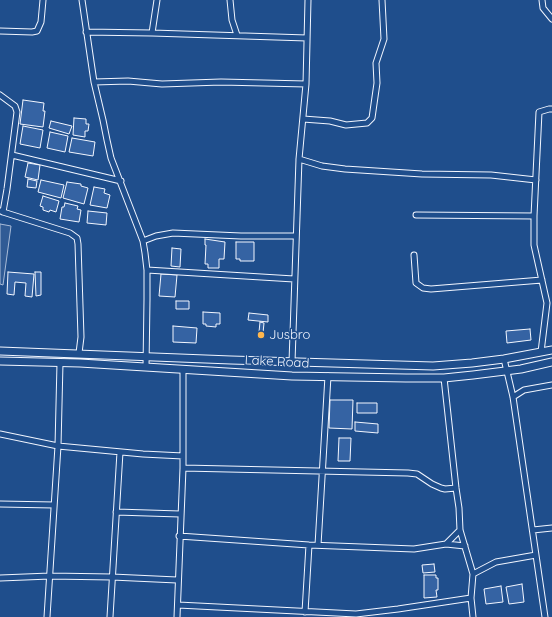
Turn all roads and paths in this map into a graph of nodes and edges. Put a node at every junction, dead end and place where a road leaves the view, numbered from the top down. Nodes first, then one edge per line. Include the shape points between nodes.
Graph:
1 (43, 0) edge
2 (82, 0) edge
3 (157, 0) edge
4 (230, 0) edge
5 (308, 0) edge
6 (382, 0) edge
7 (542, 0) edge
8 (552, 19) edge
9 (0, 31) edge
10 (86, 32) junction
11 (152, 33) junction
12 (237, 35) junction
13 (307, 38) junction
14 (94, 82) junction
15 (306, 84) junction
16 (0, 95) edge
17 (552, 110) edge
18 (303, 119) junction
19 (12, 155) junction
20 (299, 159) junction
21 (536, 180) junction
22 (120, 182) junction
23 (2, 211) edge
24 (416, 215) dead end
25 (534, 216) junction
26 (296, 236) junction
27 (143, 241) junction
28 (414, 255) dead end
29 (147, 270) junction
30 (294, 279) junction
31 (542, 280) junction
32 (552, 350) edge
33 (0, 351) edge
34 (542, 352) junction
35 (79, 353) junction
36 (146, 356) junction
37 (504, 359) junction
38 (0, 361) edge
39 (292, 362) junction
40 (552, 362) edge
41 (60, 363) junction
42 (146, 367) junction
43 (183, 369) junction
44 (506, 371) junction
45 (328, 376) junction
46 (444, 378) junction
47 (552, 385) edge
48 (513, 397) junction
49 (0, 434) edge
50 (58, 446) junction
51 (120, 452) junction
52 (183, 456) junction
53 (183, 468) junction
54 (322, 471) junction
55 (456, 488) junction
56 (0, 504) edge
57 (54, 505) junction
58 (116, 512) junction
59 (180, 514) junction
60 (552, 528) edge
61 (460, 530) junction
62 (533, 530) junction
63 (179, 536) junction
64 (446, 544) junction
65 (309, 545) junction
66 (318, 545) junction
67 (465, 546) junction
68 (536, 555) junction
69 (473, 574) junction
70 (50, 576) junction
71 (112, 577) junction
72 (0, 578) edge
73 (177, 580) junction
74 (471, 598) junction
75 (178, 605) junction
76 (305, 612) junction
77 (47, 617) edge
78 (110, 617) edge
79 (177, 617) edge
80 (473, 617) edge
81 (544, 617) edge

1 - 9 street via 41,22 37,31
2 - 10 street
3 - 11 street
4 - 12 street
5 - 13 street
6 - 18 street via 384,39 376,63 377,83 372,118 367,123 346,125
7 - 8 street via 543,8
10 - 11 street
10 - 14 street
11 - 12 street
12 - 13 street
13 - 15 street
14 - 15 street via 118,80 162,84
14 - 22 street via 111,158
15 - 18 street
16 - 19 street via 16,108
17 - 21 street via 539,112
18 - 20 street
19 - 22 street
19 - 23 street
20 - 21 street via 345,169 491,175
20 - 26 street
21 - 25 street
22 - 27 street
23 - 35 street via 70,233 77,238 81,337
24 - 25 street
25 - 31 street via 534,245
26 - 27 street via 173,233
26 - 30 street
27 - 29 street
28 - 31 street via 416,283 423,288
29 - 30 street
29 - 36 street
30 - 39 street
31 - 34 street via 547,303
32 - 34 main road, Lake Road
33 - 35 main road, Lake Road
34 - 37 main road, Lake Road
35 - 36 main road, Lake Road
36 - 39 main road, Lake Road
36 - 42 street
37 - 39 main road, Lake Road via 434,366
37 - 44 street
38 - 41 main road, Lake Road
40 - 44 main road, Lake Road
41 - 42 main road, Lake Road
41 - 50 street
42 - 43 main road, Lake Road
43 - 45 main road, Lake Road
43 - 52 street
44 - 46 main road, Lake Road
44 - 48 street
45 - 46 main road, Lake Road
45 - 54 street
46 - 55 street
47 - 48 street via 524,390
48 - 62 street
49 - 50 street
50 - 51 street
50 - 57 street
51 - 52 street
51 - 58 street
52 - 53 street
53 - 54 street
53 - 59 street
54 - 55 street via 417,474 441,488
54 - 66 street
55 - 61 street
56 - 57 street
57 - 70 street
58 - 59 street
58 - 71 street
59 - 63 street
60 - 62 street
61 - 64 street
61 - 67 street
62 - 68 street
63 - 65 street
63 - 73 street
64 - 66 street via 414,549
64 - 67 street
65 - 66 street
65 - 76 street
67 - 69 street
68 - 69 street via 496,562
68 - 81 street
69 - 74 street
70 - 71 street
70 - 72 street
70 - 77 street
71 - 73 street
71 - 78 street
73 - 75 street
74 - 76 street via 356,614
74 - 80 street
75 - 76 street
75 - 79 street

